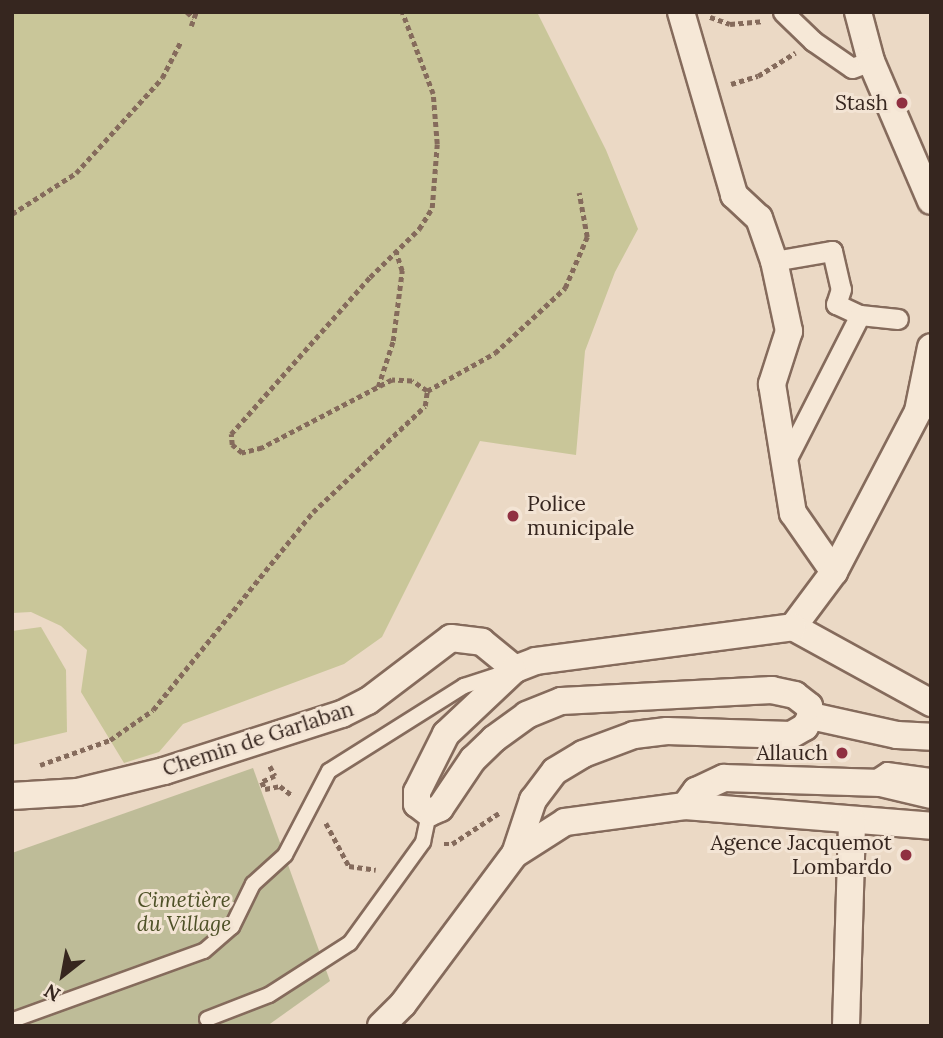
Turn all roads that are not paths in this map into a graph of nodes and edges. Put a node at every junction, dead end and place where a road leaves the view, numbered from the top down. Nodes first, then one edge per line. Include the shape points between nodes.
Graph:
1 (681, 12) edge
2 (858, 12) edge
3 (785, 15) edge
4 (871, 61) junction
5 (931, 201) edge
6 (774, 261) junction
7 (860, 315) junction
8 (898, 319) dead end
9 (931, 346) edge
10 (924, 414) edge
11 (784, 464) junction
12 (834, 572) junction
13 (793, 627) junction
14 (515, 669) junction
15 (931, 703) edge
16 (811, 716) junction
17 (931, 737) edge
18 (931, 776) edge
19 (867, 782) junction
20 (931, 794) edge
21 (12, 796) edge
22 (685, 806) junction
23 (429, 813) junction
24 (852, 821) junction
25 (931, 826) edge
26 (515, 854) junction
27 (207, 1019) dead end
28 (13, 1020) edge
29 (382, 1026) edge
30 (846, 1026) edge

1 - 6 street via 734,195 759,218
2 - 4 street
3 - 4 street via 852,68
4 - 5 street
6 - 7 street via 832,251 841,289 836,304
6 - 11 street via 789,331 772,384
7 - 8 street
7 - 11 street
9 - 10 street
10 - 12 street
11 - 12 street via 799,527
12 - 13 street
13 - 14 street via 536,661
13 - 15 street
14 - 21 street, Chemin de Garlaban via 482,642 451,638 368,701 260,743 78,792
14 - 23 street via 446,734 417,792 417,804
14 - 28 lane via 464,686 329,771 285,855 253,884 232,927 204,951
16 - 17 street via 897,736
16 - 23 street via 809,706 795,695 772,690 561,701 527,715 494,739 473,758 440,808
16 - 26 street via 805,727 791,734 667,731 634,735 583,754 555,771 533,800
18 - 19 lane via 887,770
19 - 20 street
19 - 22 street via 724,778 696,791
22 - 24 street
22 - 26 street via 565,822
23 - 27 lane via 423,842 350,943 269,995
24 - 25 street
24 - 30 street
26 - 29 street

